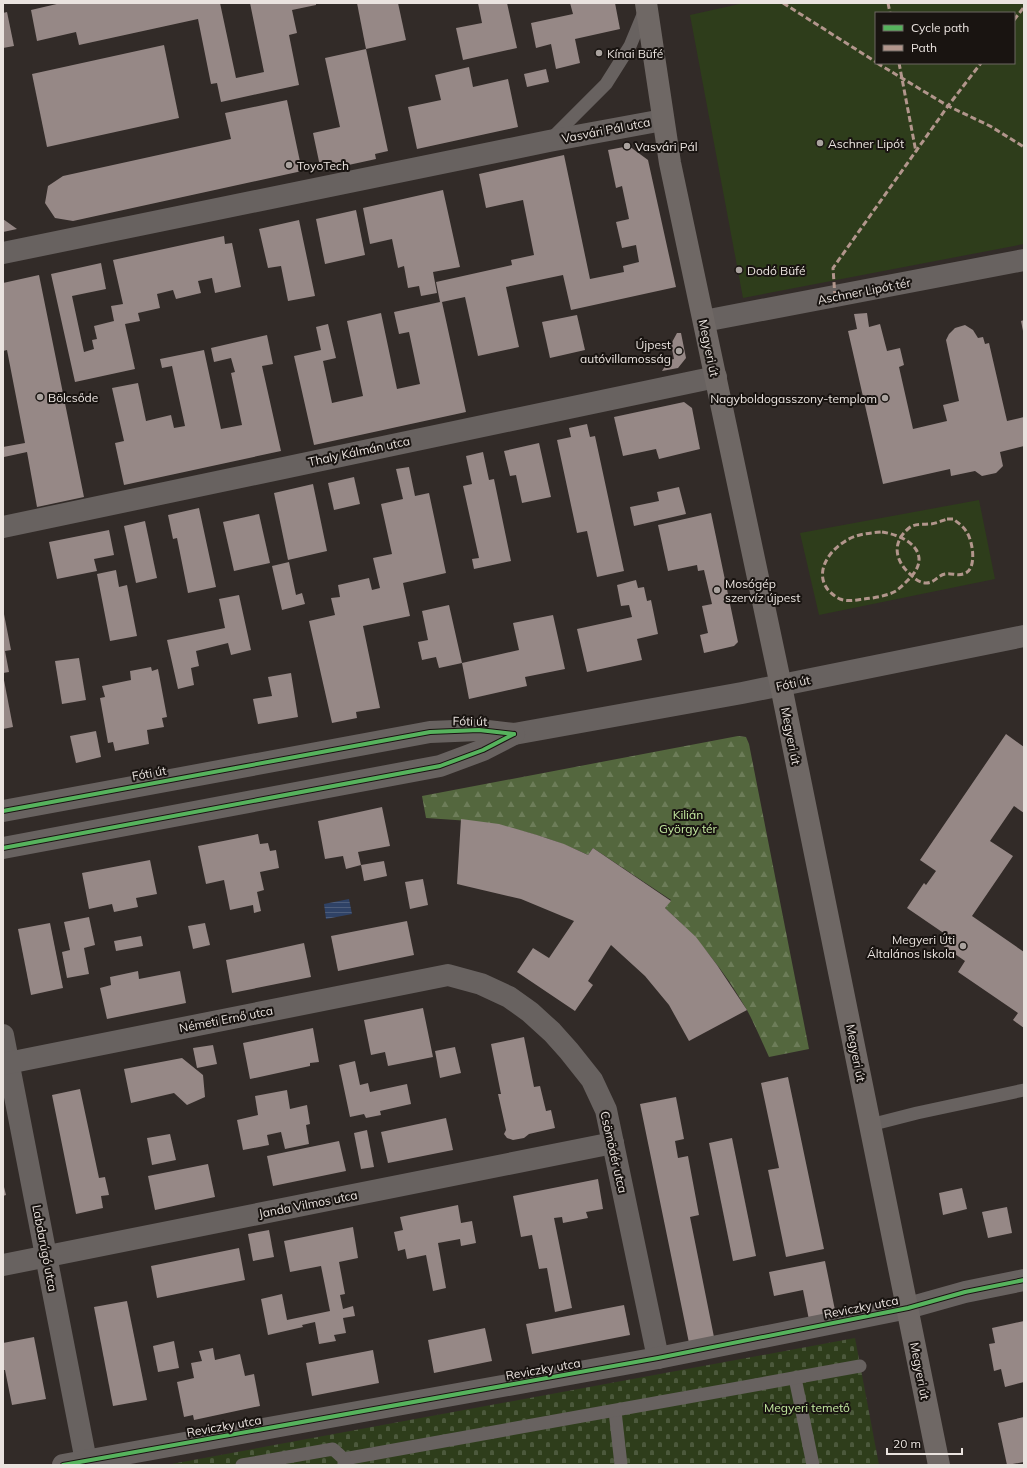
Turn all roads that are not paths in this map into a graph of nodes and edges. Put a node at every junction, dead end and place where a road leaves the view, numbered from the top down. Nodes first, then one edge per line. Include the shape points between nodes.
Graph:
1 (649, 4) edge
2 (663, 120) junction
3 (549, 141) junction
4 (3, 253) edge
5 (1024, 260) edge
6 (704, 321) junction
7 (716, 376) junction
8 (3, 527) edge
9 (1024, 636) edge
10 (781, 686) junction
11 (514, 734) junction
12 (3, 810) edge
13 (3, 848) edge
14 (448, 975) joint
15 (3, 1035) edge
16 (6, 1063) edge
17 (1024, 1090) edge
18 (870, 1125) junction
19 (613, 1143) junction
20 (46, 1256) junction
21 (3, 1265) edge
22 (1024, 1280) edge
23 (908, 1308) junction
24 (658, 1358) junction
25 (860, 1366) dead end
26 (794, 1378) junction
27 (615, 1411) junction
28 (86, 1461) junction
29 (344, 1462) edge
30 (63, 1465) edge
31 (242, 1465) edge
32 (621, 1465) edge
33 (813, 1465) edge
34 (939, 1465) edge

1 - 2 main road, Megyeri út
1 - 3 lane via 630,46 606,84
2 - 3 street, Vasvári Pál utca
2 - 6 main road, Megyeri út
3 - 4 street, Vasvári Pál utca
5 - 6 street, Aschner Lipót tér
6 - 7 main road, Megyeri út
7 - 8 street, Thaly Kálmán utca
7 - 10 main road, Megyeri út
9 - 10 street, Fóti út
10 - 11 street, Fóti út
10 - 18 main road, Megyeri út
11 - 12 street, Fóti út via 479,730 430,732
11 - 13 street, Fóti út via 483,750 440,766
14 - 16 street, Németi Ernő utca
14 - 19 street, Csömödér utca via 481,984 509,997 552,1032 592,1080 606,1110
15 - 16 street, Labdarúgó utca
16 - 20 street, Labdarúgó utca
17 - 18 lane
18 - 23 main road, Megyeri út
19 - 20 street, Janda Vilmos utca
19 - 24 street, Csömödér utca
20 - 21 street, Janda Vilmos utca
20 - 28 street, Labdarúgó utca
22 - 23 street, Reviczky utca via 965,1292
23 - 24 street, Reviczky utca
23 - 34 main road, Megyeri út
24 - 28 street, Reviczky utca
25 - 26 lane
26 - 27 lane
26 - 33 lane
27 - 29 lane
27 - 32 lane
28 - 30 street, Reviczky utca
29 - 31 lane via 333,1450

